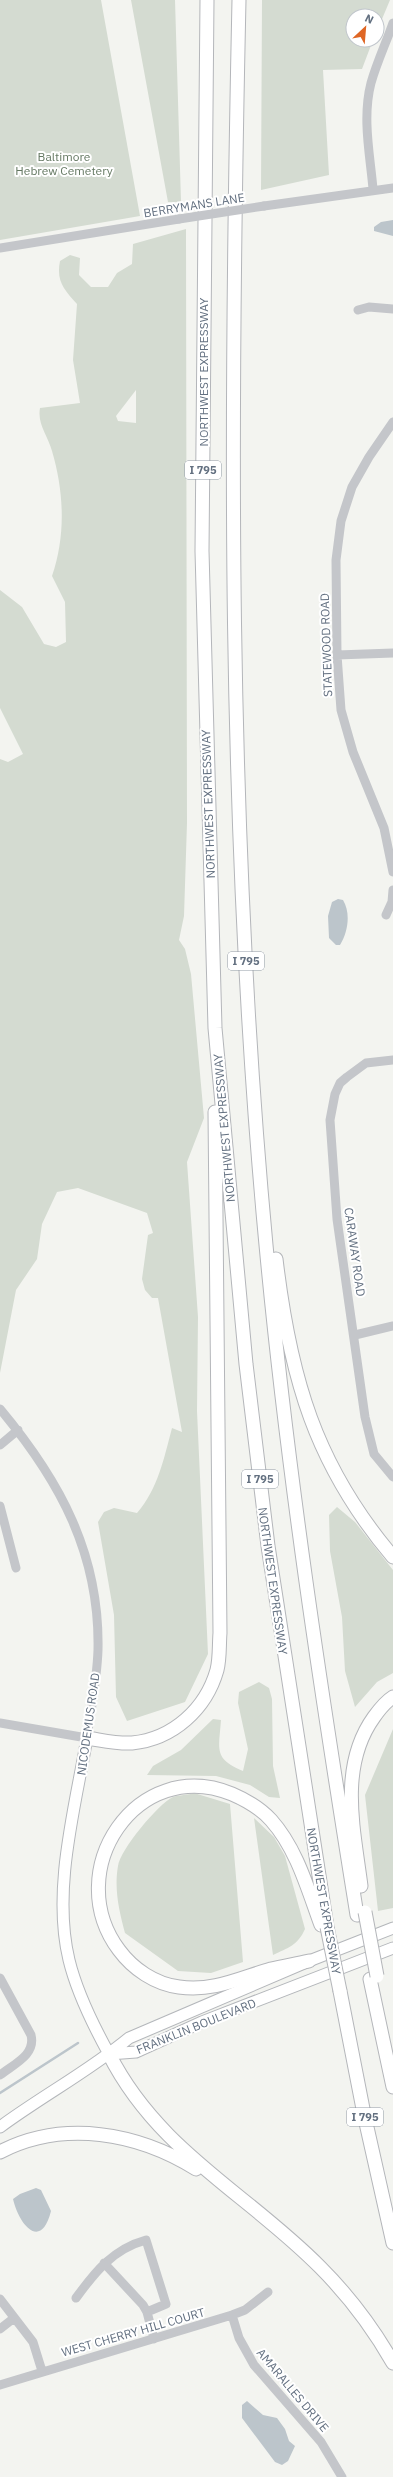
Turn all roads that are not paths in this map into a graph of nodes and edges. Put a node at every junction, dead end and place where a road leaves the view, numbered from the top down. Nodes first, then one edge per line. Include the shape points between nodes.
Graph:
1 (207, 0) edge
2 (239, 0) edge
3 (393, 23) edge
4 (393, 188) edge
5 (373, 189) junction
6 (0, 248) edge
7 (393, 309) edge
8 (358, 310) dead end
9 (393, 422) edge
10 (393, 653) edge
11 (337, 655) junction
12 (393, 872) edge
13 (393, 890) edge
14 (386, 915) dead end
15 (215, 1028) junction
16 (393, 1060) edge
17 (258, 1156) junction
18 (393, 1326) edge
19 (355, 1335) junction
20 (0, 1409) edge
21 (18, 1430) junction
22 (0, 1445) edge
23 (393, 1477) edge
24 (0, 1506) edge
25 (393, 1557) edge
26 (16, 1568) dead end
27 (393, 1697) edge
28 (0, 1723) edge
29 (87, 1738) junction
30 (361, 1914) junction
31 (325, 1928) junction
32 (393, 1928) edge
33 (393, 1948) edge
34 (309, 1961) junction
35 (0, 1978) edge
36 (373, 1978) junction
37 (109, 2054) junction
38 (0, 2075) edge
39 (393, 2080) edge
40 (393, 2087) edge
41 (0, 2127) edge
42 (0, 2152) edge
43 (244, 2202) junction
44 (393, 2242) edge
45 (104, 2263) junction
46 (268, 2292) dead end
47 (76, 2298) dead end
48 (0, 2299) edge
49 (147, 2312) junction
50 (232, 2315) junction
51 (14, 2318) junction
52 (0, 2329) edge
53 (154, 2339) junction
54 (393, 2363) edge
55 (42, 2371) junction
56 (0, 2385) edge
57 (342, 2477) edge

1 - 15 highway, NORTHWEST EXPRESSWAY / I 795 via 202,551
2 - 17 highway, I 795 via 235,204 235,688 240,846
3 - 5 street via 368,98 367,127
4 - 5 street, BERRYMANS LANE
5 - 6 street, BERRYMANS LANE, bridge
7 - 8 street via 369,307
9 - 11 street, STATEWOOD ROAD via 360,472 341,521 336,560
10 - 11 street
11 - 12 street, STATEWOOD ROAD via 338,691 344,723 384,828
13 - 14 street via 392,902
15 - 29 highway via 220,1626 217,1669 203,1702 174,1729 160,1736 132,1743
15 - 31 highway, NORTHWEST EXPRESSWAY / I 795 via 246,1364 268,1546
16 - 19 street, CARAWAY ROAD via 366,1063 355,1070 340,1083 332,1104 330,1132 337,1219
17 - 25 highway via 274,1241 286,1335 304,1405 335,1475 373,1533
17 - 30 highway, I 795 via 287,1438 326,1725
18 - 19 street
19 - 23 street, CARAWAY ROAD via 370,1440 374,1454
20 - 21 street, NICODEMUS ROAD
21 - 22 street
21 - 29 street, NICODEMUS ROAD via 40,1460 65,1502 79,1535 91,1580 96,1603 98,1652
24 - 26 street
27 - 30 highway via 378,1712 361,1738 352,1771 352,1817
28 - 29 street
29 - 37 main road, NICODEMUS ROAD via 64,1881 64,1931 69,1960 81,1996
30 - 36 highway, I 795
31 - 34 highway via 303,1874 280,1832 262,1811 229,1793 202,1786 186,1787 157,1795 126,1816 106,1846 97,1887 102,1918 108,1933 125,1959 150,1977 177,1987 205,1988 222,1986 271,1969
31 - 44 highway, NORTHWEST EXPRESSWAY / I 795, bridge
32 - 34 main road, FRANKLIN BOULEVARD
33 - 37 main road, FRANKLIN BOULEVARD via 202,2022 136,2052
34 - 37 main road, FRANKLIN BOULEVARD via 129,2038
35 - 38 street via 31,2035 33,2044 32,2050
36 - 39 highway
36 - 40 highway, I 795
37 - 41 main road
37 - 43 highway via 128,2089 155,2123
42 - 43 highway via 25,2142 66,2134 109,2135 128,2139 182,2160
43 - 54 highway via 302,2251 340,2288 376,2334
45 - 47 street
45 - 49 street via 135,2295
45 - 49 street via 126,2247 146,2240 166,2304
46 - 50 street, WEST CHERRY HILL COURT via 245,2310
48 - 51 street
49 - 53 street
50 - 53 street, WEST CHERRY HILL COURT
50 - 57 street, AMARALLES DRIVE via 239,2338 254,2365 321,2442
51 - 52 street
51 - 55 street via 33,2342
53 - 55 street, WEST CHERRY HILL COURT
55 - 56 street, WEST CHERRY HILL COURT

